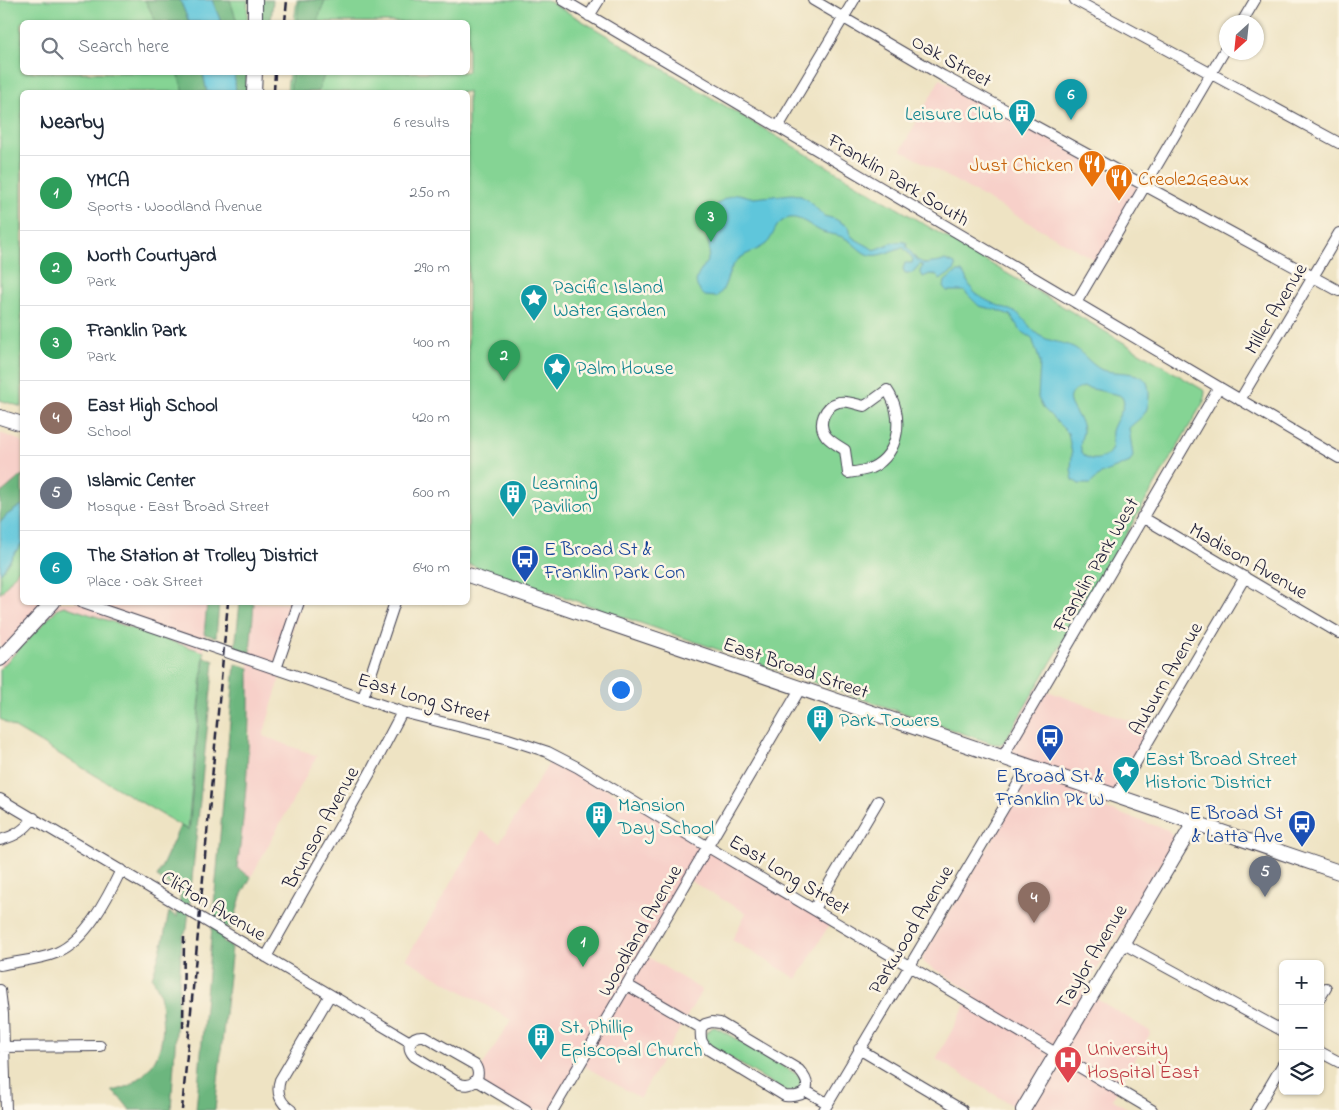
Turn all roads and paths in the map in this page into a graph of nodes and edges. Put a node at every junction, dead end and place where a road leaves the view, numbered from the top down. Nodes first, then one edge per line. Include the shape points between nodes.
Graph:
1 (254, 0) edge
2 (562, 0) edge
3 (598, 0) edge
4 (813, 0) edge
5 (854, 0) edge
6 (1075, 0) edge
7 (1255, 0) edge
8 (1246, 15) edge
9 (589, 16) junction
10 (843, 18) junction
11 (255, 20) edge
12 (1219, 60) edge
13 (1211, 74) junction
14 (254, 75) edge
15 (254, 90) edge
16 (778, 127) junction
17 (1339, 143) edge
18 (1145, 186) junction
19 (1339, 233) edge
20 (1314, 276) junction
21 (1339, 291) edge
22 (1076, 303) junction
23 (1218, 387) junction
24 (887, 390) joint
25 (1240, 400) junction
26 (0, 417) edge
27 (20, 423) edge
28 (1339, 458) edge
29 (1142, 517) junction
30 (470, 576) edge
31 (1245, 577) junction
32 (51, 605) edge
33 (89, 605) edge
34 (299, 605) edge
35 (394, 605) edge
36 (1339, 633) edge
37 (0, 659) edge
38 (276, 669) junction
39 (800, 689) junction
40 (363, 698) junction
41 (402, 712) junction
42 (1002, 758) junction
43 (1028, 767) junction
44 (1116, 796) junction
45 (0, 799) edge
46 (878, 801) dead end
47 (34, 818) junction
48 (1194, 823) junction
49 (0, 840) edge
50 (708, 847) junction
51 (121, 870) junction
52 (1339, 870) edge
53 (814, 909) junction
54 (1122, 943) junction
55 (266, 957) junction
56 (0, 965) edge
57 (908, 965) junction
58 (627, 985) junction
59 (1326, 988) dead end
60 (0, 990) edge
61 (1324, 991) edge
62 (330, 995) junction
63 (700, 1028) junction
64 (1279, 1029) edge
65 (410, 1042) junction
66 (100, 1046) dead end
67 (2, 1047) edge
68 (859, 1049) junction
69 (1057, 1053) junction
70 (1324, 1054) edge
71 (1339, 1062) edge
72 (1279, 1071) edge
73 (476, 1080) junction
74 (806, 1091) junction
75 (825, 1107) edge
76 (288, 1108) edge
77 (6, 1110) edge
78 (526, 1110) edge
79 (553, 1110) edge
80 (962, 1110) edge
81 (1023, 1110) edge
82 (1152, 1110) edge
83 (1256, 1110) edge

1 - 11 main road
2 - 9 street, Franklin Park South
3 - 9 street
4 - 10 street, Oak Street
5 - 10 street
6 - 13 street
7 - 8 street
9 - 16 street, Franklin Park South
10 - 16 street
10 - 18 street, Oak Street
12 - 13 street
13 - 17 street
13 - 18 street
14 - 15 main road
16 - 22 street, Franklin Park South
18 - 20 street, Oak Street
18 - 22 street
19 - 20 street, Miller Avenue
20 - 21 street, Oak Street
20 - 25 street, Miller Avenue
22 - 23 street, Franklin Park South
23 - 25 street, Franklin Park South
23 - 29 street, Franklin Park West
24 - 24 street via 898,413 892,446 872,467 848,473 845,450 824,433 824,415 838,402 866,406
25 - 28 street, Franklin Park South
26 - 27 main road
29 - 31 street, Madison Avenue
29 - 42 street, Franklin Park West
30 - 39 main road, East Broad Street
31 - 36 street, Madison Avenue
31 - 44 street, Auburn Avenue
32 - 37 main road
33 - 38 street, East Long Street
34 - 38 street
35 - 40 street
38 - 40 street, East Long Street
39 - 42 main road, East Broad Street
39 - 50 street, Woodland Avenue
40 - 41 street, East Long Street
41 - 50 street, East Long Street via 548,752
41 - 55 street, Brunson Avenue
42 - 43 main road, East Broad Street
43 - 44 main road, East Broad Street
43 - 57 street, Parkwood Avenue
44 - 48 main road, East Broad Street
45 - 47 street, Clifton Avenue
46 - 53 street
47 - 49 street via 24,830
47 - 51 street, Clifton Avenue
48 - 52 main road, East Broad Street
48 - 54 main road, Taylor Avenue
50 - 53 street, East Long Street
50 - 58 street, Woodland Avenue
51 - 55 street, Clifton Avenue
51 - 56 street via 102,907 68,946 54,954
53 - 57 street, East Long Street
54 - 64 street
54 - 69 main road, Taylor Avenue
55 - 62 street, Clifton Avenue
57 - 68 street, Parkwood Avenue
57 - 69 street, East Long Street
58 - 63 street
58 - 79 street, Woodland Avenue
59 - 61 street
60 - 67 street
62 - 65 street, Clifton Avenue
62 - 76 street via 280,1080 279,1096
63 - 74 street via 702,1045 785,1096 794,1097
63 - 74 street via 712,1022 720,1023 744,1037 799,1070 806,1078
65 - 73 street, Clifton Avenue via 409,1050 414,1056 460,1084 468,1085
65 - 73 street via 416,1036 424,1036 475,1065 478,1072
66 - 67 street
67 - 77 street
68 - 75 street, Parkwood Avenue
68 - 80 street
69 - 81 main road, Taylor Avenue
69 - 82 street, East Long Street
70 - 71 street
72 - 83 street
73 - 78 street
74 - 75 street

